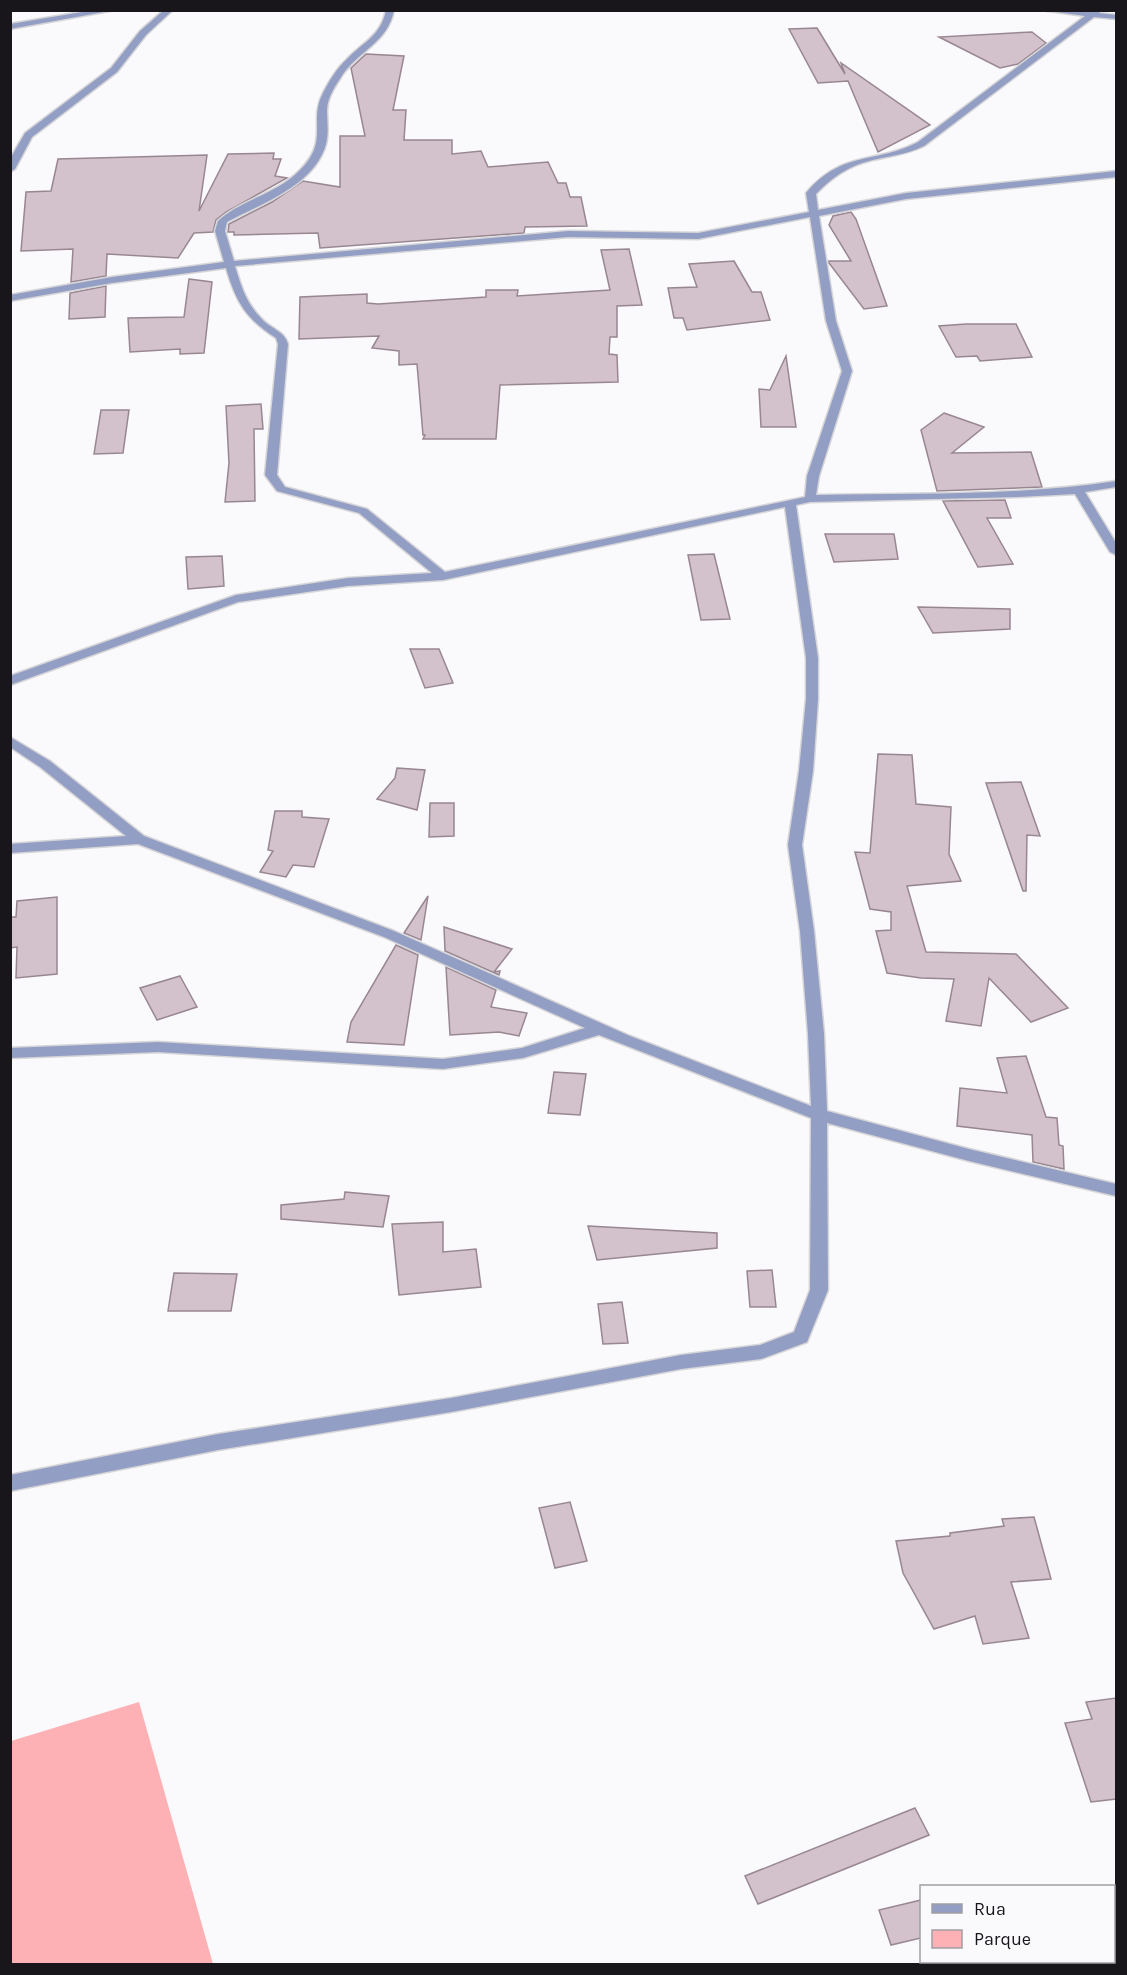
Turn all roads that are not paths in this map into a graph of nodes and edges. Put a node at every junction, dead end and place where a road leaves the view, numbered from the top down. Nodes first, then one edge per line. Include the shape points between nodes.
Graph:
1 (111, 10) edge
2 (169, 10) edge
3 (390, 10) edge
4 (1045, 10) edge
5 (1096, 12) edge
6 (1116, 17) edge
7 (10, 27) edge
8 (10, 169) edge
9 (1116, 174) edge
10 (813, 213) junction
11 (230, 264) junction
12 (10, 298) edge
13 (1116, 484) edge
14 (1078, 490) junction
15 (810, 499) junction
16 (790, 503) junction
17 (1116, 552) edge
18 (443, 576) junction
19 (10, 681) edge
20 (10, 741) edge
21 (139, 839) junction
22 (10, 849) edge
23 (600, 1029) junction
24 (10, 1053) edge
25 (819, 1115) junction
26 (1116, 1190) edge
27 (10, 1483) edge

1 - 7 street
2 - 8 street via 143,33 114,70 28,135
3 - 11 street via 386,30 348,63 327,93 321,150 308,168 223,221 220,231
4 - 5 street
5 - 6 street
5 - 10 street via 921,144 898,155 874,157 824,180 811,193
9 - 10 street via 906,195
10 - 11 street via 698,236 568,234
10 - 15 street via 831,321 847,370 813,476
11 - 12 street
11 - 18 street via 238,296 258,322 281,337 283,344 271,475 275,482 281,489 363,511
13 - 14 street
14 - 15 street
14 - 17 street
15 - 16 street
16 - 18 street
16 - 25 street via 812,658 806,771 795,845 808,942
18 - 19 street via 348,582 236,599
20 - 21 street
21 - 22 street
21 - 23 street via 389,934
23 - 24 street via 523,1053 443,1064 158,1047
23 - 25 street
25 - 26 street
25 - 27 street via 819,1290 801,1337 761,1352 681,1362 451,1405 218,1442

